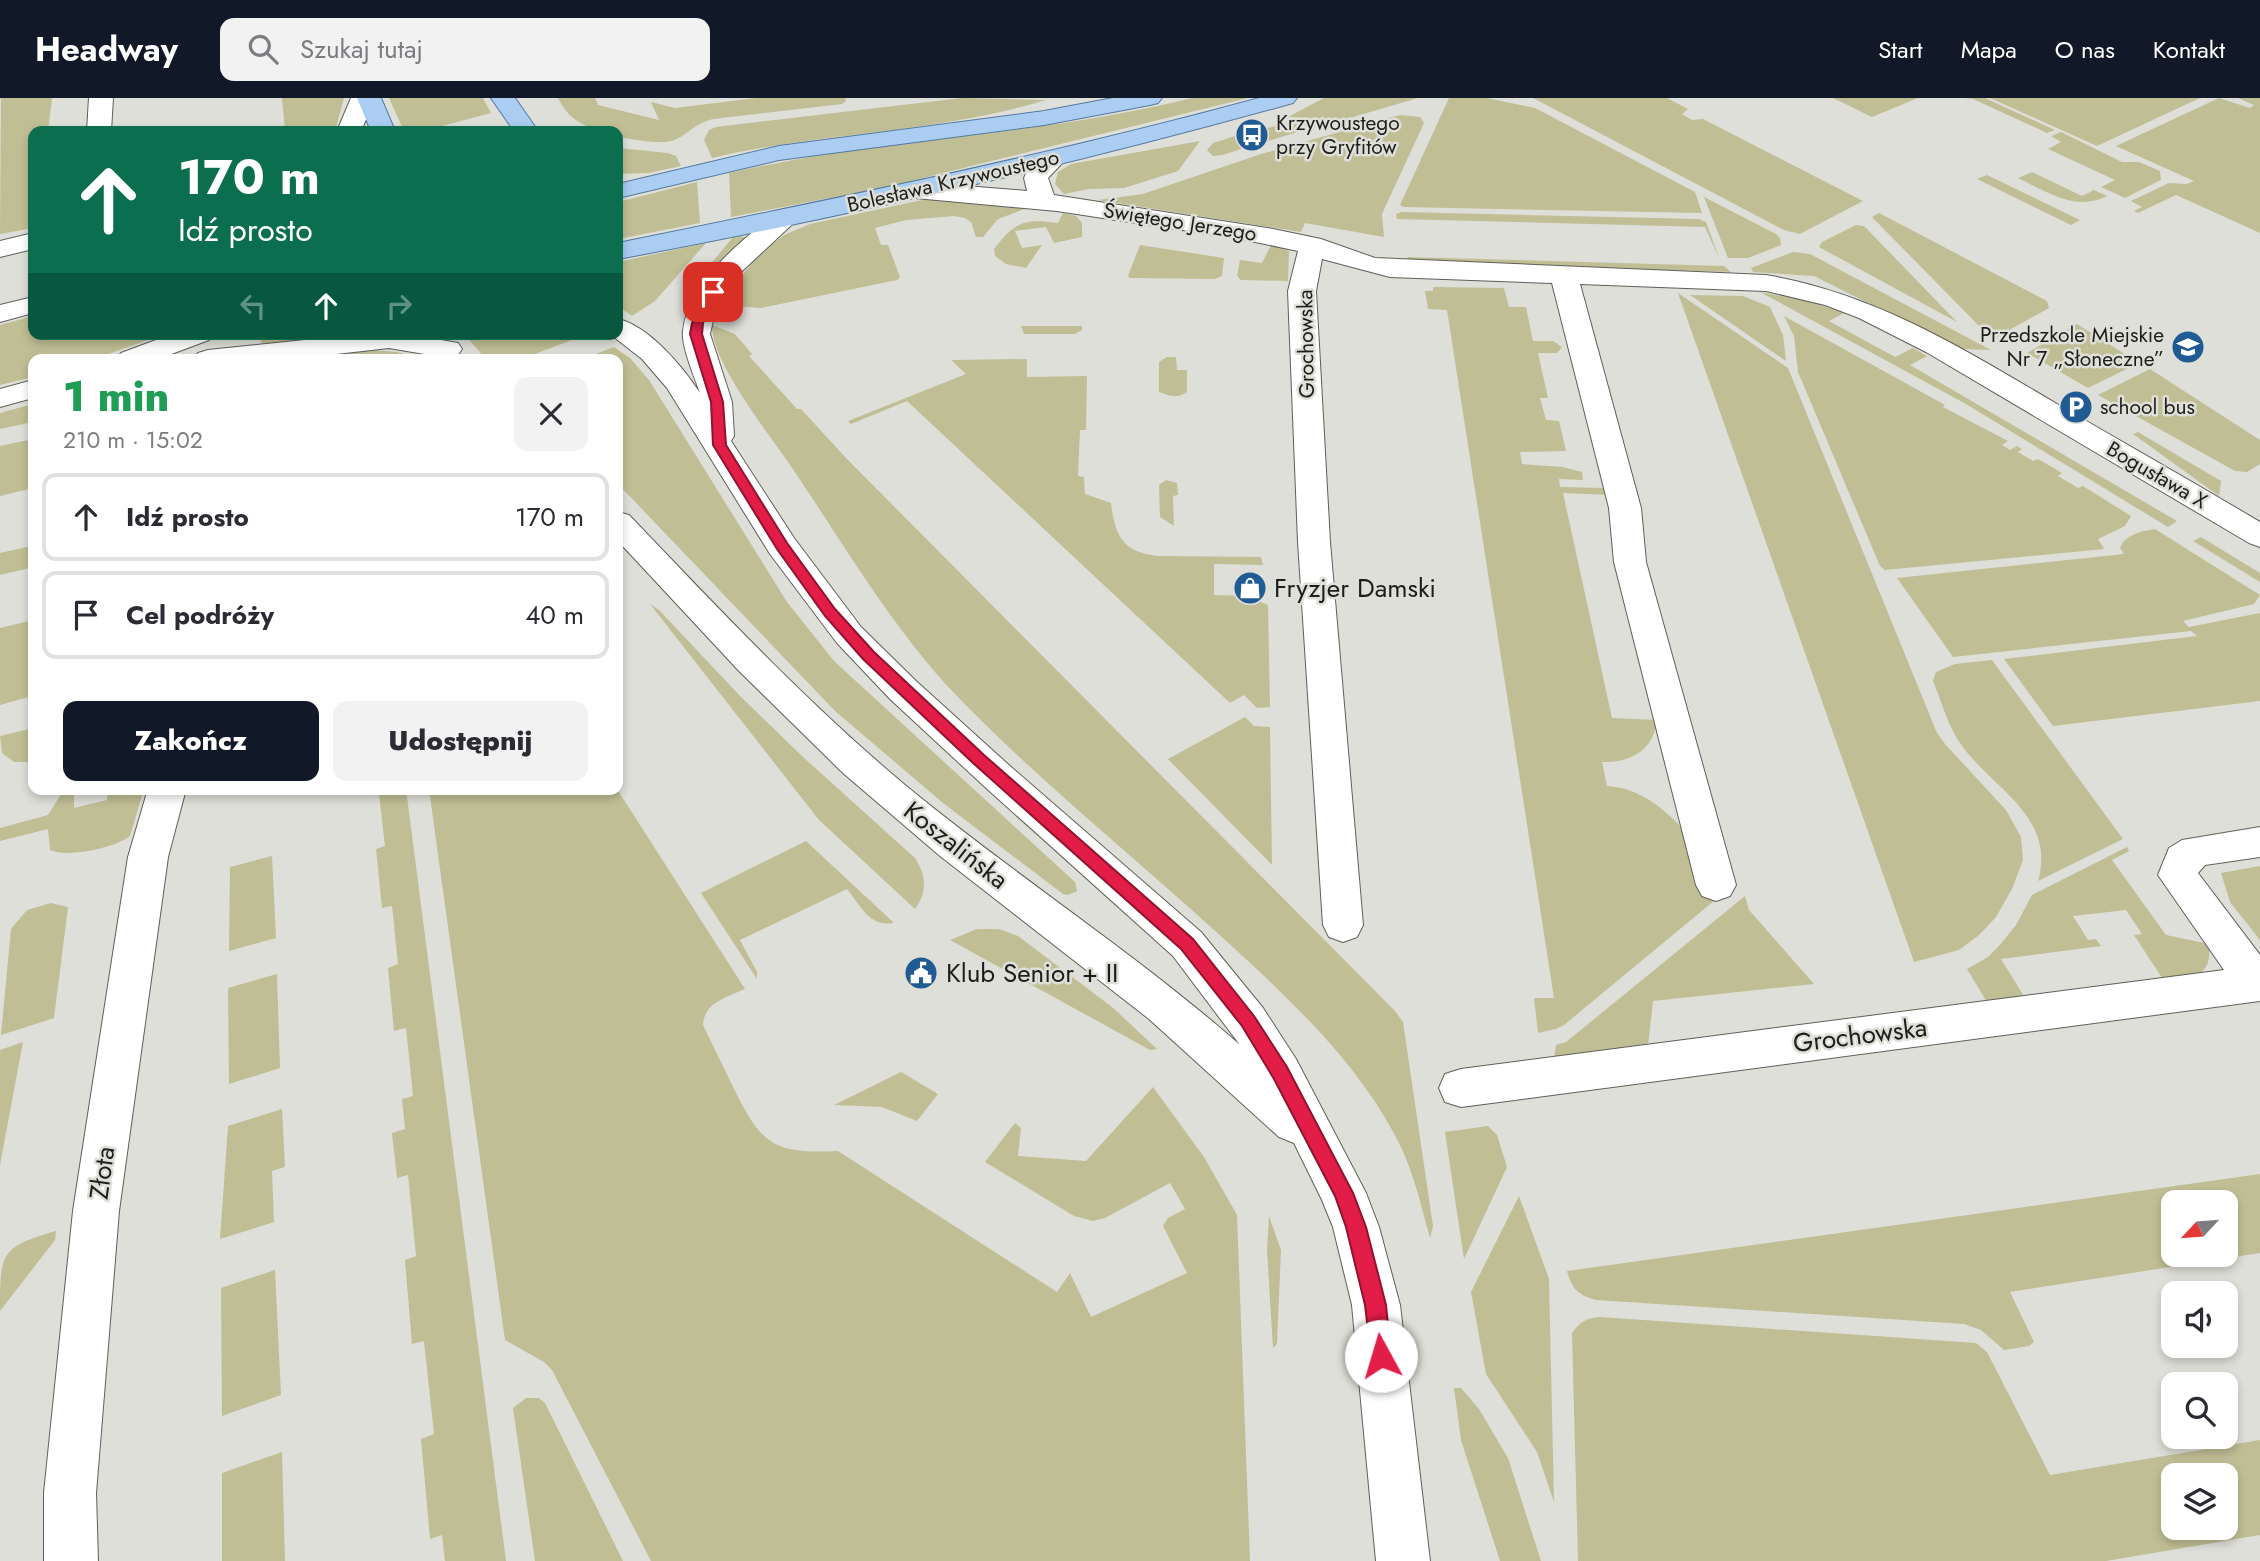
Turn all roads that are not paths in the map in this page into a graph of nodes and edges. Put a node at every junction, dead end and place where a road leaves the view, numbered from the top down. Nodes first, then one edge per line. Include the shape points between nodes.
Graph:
1 (101, 98) edge
2 (363, 98) edge
3 (369, 98) edge
4 (503, 98) edge
5 (1150, 98) edge
6 (1285, 98) edge
7 (99, 126) edge
8 (351, 126) edge
9 (381, 126) edge
10 (523, 126) edge
11 (1055, 158) junction
12 (623, 190) edge
13 (915, 190) junction
14 (1046, 201) junction
15 (787, 218) junction
16 (28, 242) edge
17 (1312, 245) junction
18 (0, 249) edge
19 (623, 250) edge
20 (1564, 276) junction
21 (1791, 285) joint
22 (28, 306) edge
23 (0, 314) edge
24 (623, 331) edge
25 (183, 340) edge
26 (389, 340) edge
27 (389, 340) edge
28 (447, 347) edge
29 (145, 354) edge
30 (256, 354) edge
31 (28, 390) edge
32 (0, 398) edge
33 (720, 445) junction
34 (623, 527) edge
35 (2260, 536) edge
36 (165, 795) edge
37 (2260, 842) edge
38 (1716, 885) dead end
39 (1343, 925) dead end
40 (2258, 983) edge
41 (1461, 1088) dead end
42 (1317, 1144) junction
43 (71, 1561) edge
44 (1403, 1561) edge

1 - 7 street
2 - 8 street
3 - 9 main road
4 - 10 main road
5 - 12 main road, Bolesława Krzywoustego via 1044,118 779,153
6 - 11 main road, Bolesława Krzywoustego
11 - 13 main road, Bolesława Krzywoustego
11 - 14 street via 1036,178
13 - 14 street, Świętego Jerzego
13 - 15 main road, Bolesława Krzywoustego
14 - 17 street, Świętego Jerzego
15 - 19 main road, Bolesława Krzywoustego
15 - 33 street via 732,268 697,323 696,334 717,402
16 - 18 street
17 - 20 street, Grochowska via 1361,264 1390,269
17 - 39 street, Grochowska via 1302,291 1315,555
20 - 21 street, Grochowska
20 - 38 street via 1625,508 1630,562
21 - 35 street, Bogusława X via 1828,295 1895,326
22 - 23 street
24 - 33 street, Koszalińska via 670,372
25 - 29 street
26 - 30 street
27 - 28 street
31 - 32 street
33 - 42 street, Koszalińska via 782,546 859,645 1187,944 1248,1021
34 - 42 street, Koszalińska via 772,683 859,766 1223,1054
36 - 43 street, Złota via 148,857 96,1211 70,1493
37 - 40 street via 2196,851 2183,859 2178,875
40 - 41 street, Grochowska
42 - 44 street, Koszalińska via 1356,1227 1376,1305

